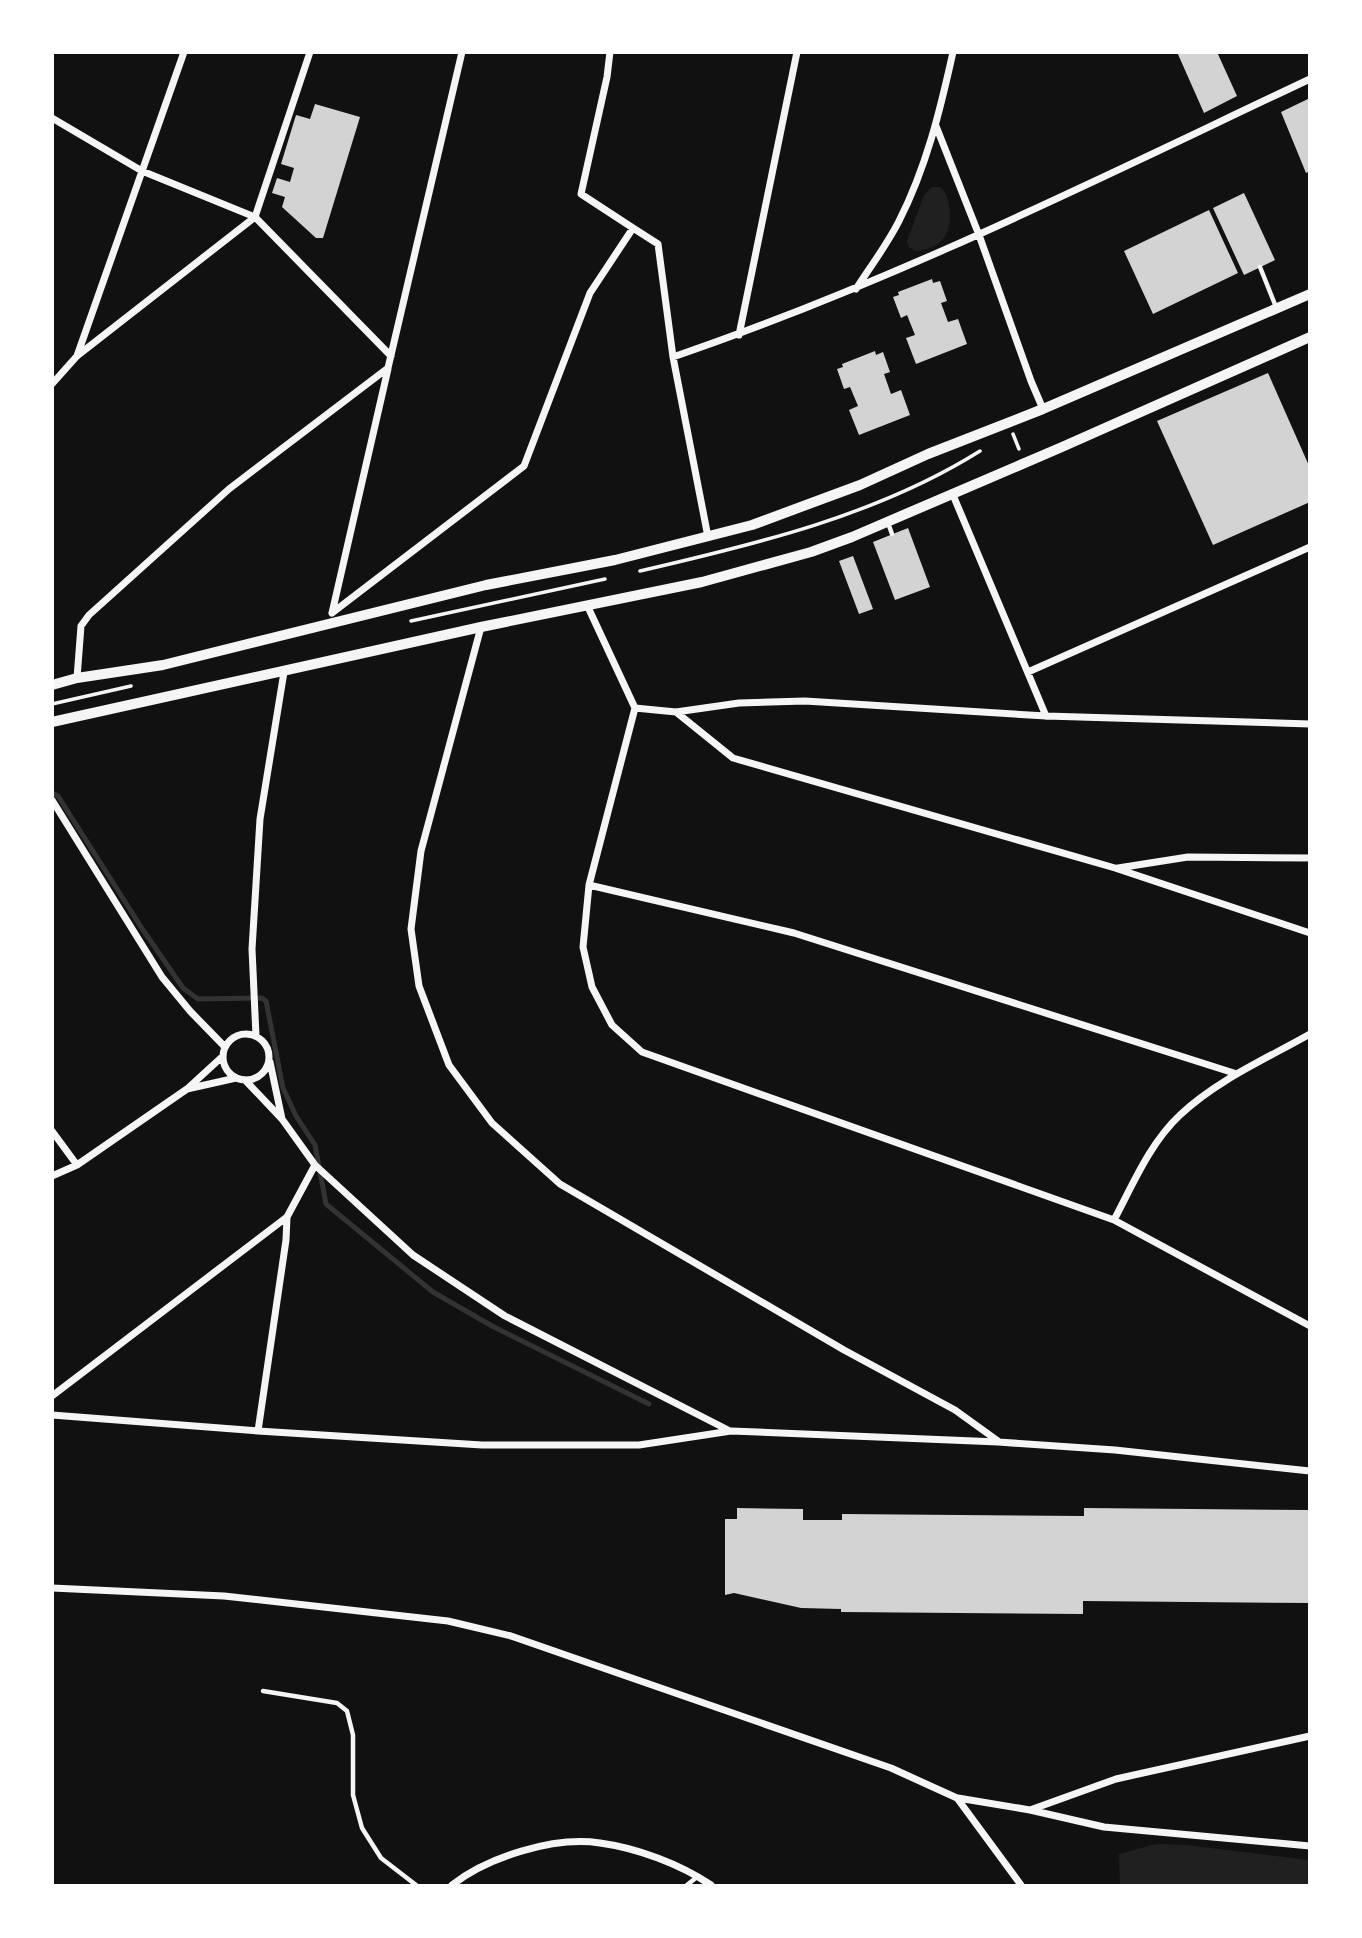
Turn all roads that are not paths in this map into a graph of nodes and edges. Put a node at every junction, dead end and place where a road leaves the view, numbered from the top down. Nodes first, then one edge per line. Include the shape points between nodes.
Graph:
1 (184, 52) edge
2 (310, 52) edge
3 (462, 52) edge
4 (610, 52) edge
5 (797, 52) edge
6 (953, 52) edge
7 (1310, 79) edge
8 (52, 118) edge
9 (936, 126) junction
10 (142, 171) junction
11 (255, 217) junction
12 (633, 228) junction
13 (979, 235) junction
14 (1260, 267) dead end
15 (855, 290) junction
16 (1310, 294) edge
17 (1276, 308) junction
18 (739, 335) junction
19 (1310, 337) edge
20 (77, 356) junction
21 (391, 356) junction
22 (673, 357) junction
23 (388, 368) junction
24 (52, 384) edge
25 (1043, 408) junction
26 (953, 495) junction
27 (888, 522) junction
28 (892, 534) dead end
29 (708, 537) junction
30 (1310, 547) edge
31 (587, 605) junction
32 (331, 618) junction
33 (481, 627) junction
34 (284, 672) junction
35 (1028, 672) junction
36 (77, 678) junction
37 (52, 685) edge
38 (635, 708) junction
39 (676, 712) junction
40 (1046, 716) junction
41 (52, 722) edge
42 (1310, 724) edge
43 (52, 800) edge
44 (1310, 859) edge
45 (1115, 868) junction
46 (589, 885) junction
47 (1310, 933) edge
48 (1310, 1034) edge
49 (256, 1036) junction
50 (225, 1047) junction
51 (223, 1056) junction
52 (269, 1058) junction
53 (1237, 1074) junction
54 (236, 1078) junction
55 (245, 1080) junction
56 (187, 1089) junction
57 (282, 1119) junction
58 (52, 1131) edge
59 (77, 1165) junction
60 (315, 1165) junction
61 (52, 1176) edge
62 (287, 1217) junction
63 (1114, 1220) junction
64 (1310, 1326) edge
65 (52, 1396) edge
66 (52, 1415) edge
67 (258, 1431) junction
68 (731, 1431) junction
69 (998, 1442) junction
70 (1310, 1471) edge
71 (52, 1588) edge
72 (263, 1692) dead end
73 (1310, 1736) edge
74 (957, 1798) junction
75 (1030, 1810) junction
76 (1310, 1846) edge
77 (698, 1877) junction
78 (416, 1885) edge
79 (452, 1885) edge
80 (688, 1885) edge
81 (711, 1885) edge
82 (1021, 1885) edge

1 - 10 street
2 - 11 street
3 - 21 street
4 - 12 street via 580,194
5 - 18 street
6 - 9 street
7 - 13 street
8 - 10 street
9 - 13 street
9 - 15 street via 898,223
10 - 11 street
10 - 20 street
11 - 20 street
11 - 21 street
12 - 22 street via 658,244
12 - 32 street via 590,293 524,466
13 - 15 street
13 - 25 street
14 - 17 lane
15 - 18 street
16 - 17 main road
17 - 25 main road
18 - 22 street
19 - 26 main road
20 - 24 street
21 - 23 street
22 - 29 street
23 - 32 street
23 - 36 street via 229,489 89,615 81,626
25 - 29 main road via 787,514
26 - 27 main road
26 - 35 street
27 - 28 lane
27 - 31 main road via 768,564
29 - 32 main road
30 - 35 street
31 - 33 main road
31 - 38 street
32 - 36 main road via 163,665
33 - 34 main road
33 - 69 street via 421,851 411,929 419,986 449,1065 492,1123 560,1184 955,1410
34 - 41 main road
34 - 49 street via 260,820 252,949
35 - 40 street
36 - 37 main road
38 - 39 street
38 - 46 street
39 - 40 street via 739,703 805,701
39 - 45 street via 733,758
40 - 42 street
43 - 50 street via 162,977
44 - 45 street via 1188,857
45 - 47 street
46 - 53 street via 794,933
46 - 63 street via 583,947 592,987 612,1025 642,1052
48 - 53 street
49 - 50 street via 238,1035
49 - 52 street via 268,1049
50 - 51 street
51 - 54 street
51 - 56 street
52 - 55 street via 262,1074
52 - 57 street
53 - 63 street via 1181,1114 1157,1141
54 - 55 street
54 - 56 street
55 - 57 street
56 - 59 street
57 - 60 street
58 - 59 street
59 - 61 street
60 - 62 street
60 - 68 street via 413,1255 505,1316
62 - 65 street
62 - 67 street
63 - 64 street
66 - 67 street
67 - 68 street via 482,1445 639,1445
68 - 69 street
69 - 70 street
71 - 74 street via 224,1596 461,1624 511,1636 864,1759
72 - 78 lane via 337,1703 347,1712 354,1735 354,1795 362,1828 381,1858
73 - 75 street via 1116,1779
74 - 75 street
74 - 82 street
75 - 76 street via 1104,1827
77 - 79 street via 598,1842 512,1853
77 - 80 lane
77 - 81 street

